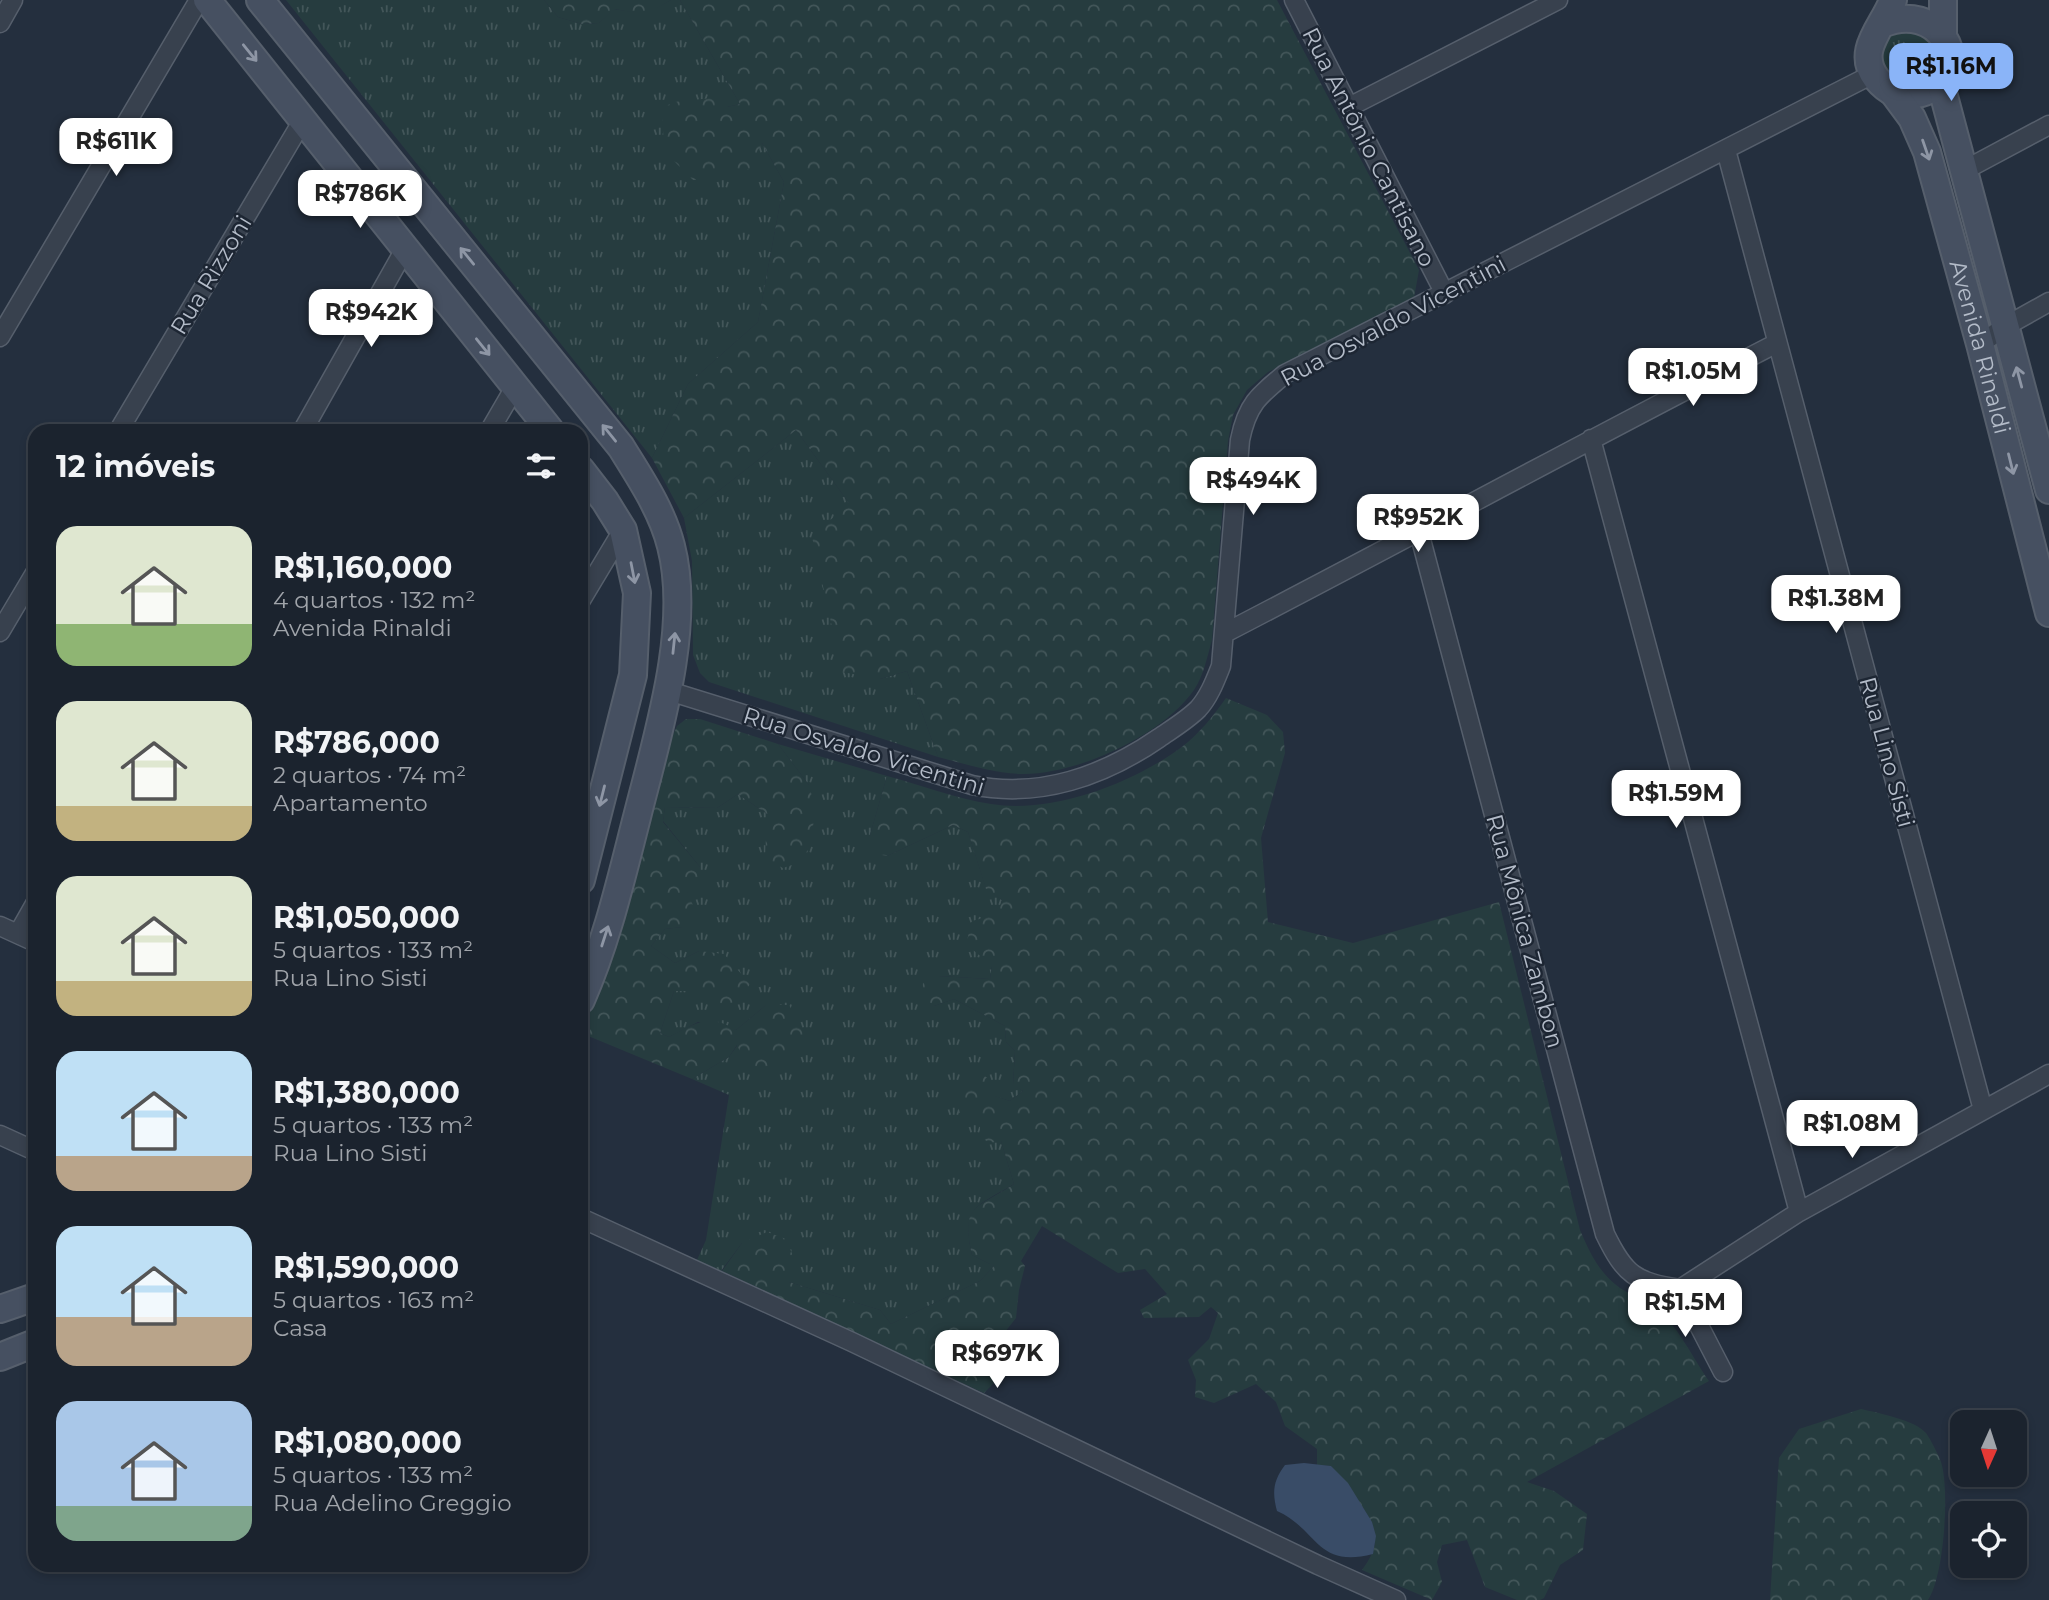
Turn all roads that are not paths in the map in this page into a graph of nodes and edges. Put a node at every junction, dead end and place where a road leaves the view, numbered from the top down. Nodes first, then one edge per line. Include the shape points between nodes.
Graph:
1 (13, 0) edge
2 (199, 0) edge
3 (207, 0) edge
4 (260, 0) edge
5 (1294, 0) edge
6 (1558, 0) edge
7 (1943, 0) edge
8 (1888, 12) edge
9 (0, 23) edge
10 (1943, 32) junction
11 (1940, 81) junction
12 (1882, 82) junction
13 (1349, 107) junction
14 (303, 120) junction
15 (2049, 125) edge
16 (1727, 150) junction
17 (1963, 171) junction
18 (405, 249) junction
19 (1445, 294) junction
20 (2049, 302) edge
21 (2006, 326) junction
22 (0, 337) edge
23 (1777, 343) junction
24 (1980, 344) junction
25 (515, 387) junction
26 (123, 424) edge
27 (306, 424) edge
28 (493, 424) edge
29 (545, 424) edge
30 (1591, 439) junction
31 (588, 479) edge
32 (2048, 479) edge
33 (624, 530) junction
34 (1419, 532) junction
35 (28, 585) edge
36 (588, 589) edge
37 (2049, 612) edge
38 (0, 632) edge
39 (1225, 632) junction
40 (669, 691) junction
41 (588, 852) edge
42 (28, 916) edge
43 (0, 926) edge
44 (18, 934) junction
45 (28, 939) edge
46 (588, 984) edge
47 (2049, 1074) edge
48 (1983, 1110) junction
49 (0, 1135) edge
50 (28, 1148) edge
51 (1799, 1212) junction
52 (588, 1221) edge
53 (1681, 1289) junction
54 (28, 1299) edge
55 (0, 1309) edge
56 (28, 1346) edge
57 (0, 1357) edge
58 (1723, 1372) dead end
59 (1396, 1600) edge

1 - 9 street
2 - 22 street
3 -> 14 street
40 -> 4 street via 676,574 671,545 654,502 621,447
5 - 13 street, Rua Antônio Cantisano
6 - 13 street
7 - 10 street
8 - 10 street via 1894,17 1921,16
8 - 12 street via 1869,47 1869,61
10 - 11 street via 1950,58
11 - 12 street via 1930,90 1904,95
11 - 17 street, Avenida Rinaldi
12 - 16 street, Rua Osvaldo Vicentini
12 -> 24 street, Avenida Rinaldi via 1912,118 1927,152
13 - 19 street, Rua Antônio Cantisano
14 - 18 street
14 - 26 street, Rua Rizzoni
15 - 17 street
16 - 19 street, Rua Osvaldo Vicentini
16 - 23 street, Rua Lino Sisti
17 - 21 street, Avenida Rinaldi
18 -> 25 street
18 - 27 street
19 - 39 street, Rua Osvaldo Vicentini via 1285,374 1259,395 1244,418
20 - 21 street
21 - 24 street
32 -> 21 street, Avenida Rinaldi
23 - 30 street
23 - 48 street, Rua Lino Sisti
24 -> 37 street, Avenida Rinaldi
25 - 28 street
25 - 29 street
30 - 34 street
30 - 51 street
31 - 33 street
33 - 36 street
33 -> 41 street via 637,593 633,675
34 - 39 street
34 - 53 street, Rua Mônica Zambon via 1605,1234 1627,1271 1644,1281
35 - 38 street
39 - 40 street, Rua Osvaldo Vicentini via 1221,666 1211,691 1176,727 1094,774 1029,790 972,785
46 -> 40 street via 612,914
42 - 44 street
43 - 44 street
44 - 45 street
47 - 48 street
48 - 51 street
49 - 50 street
51 - 53 street
52 - 59 street
53 - 58 street
54 - 55 street
56 - 57 street

